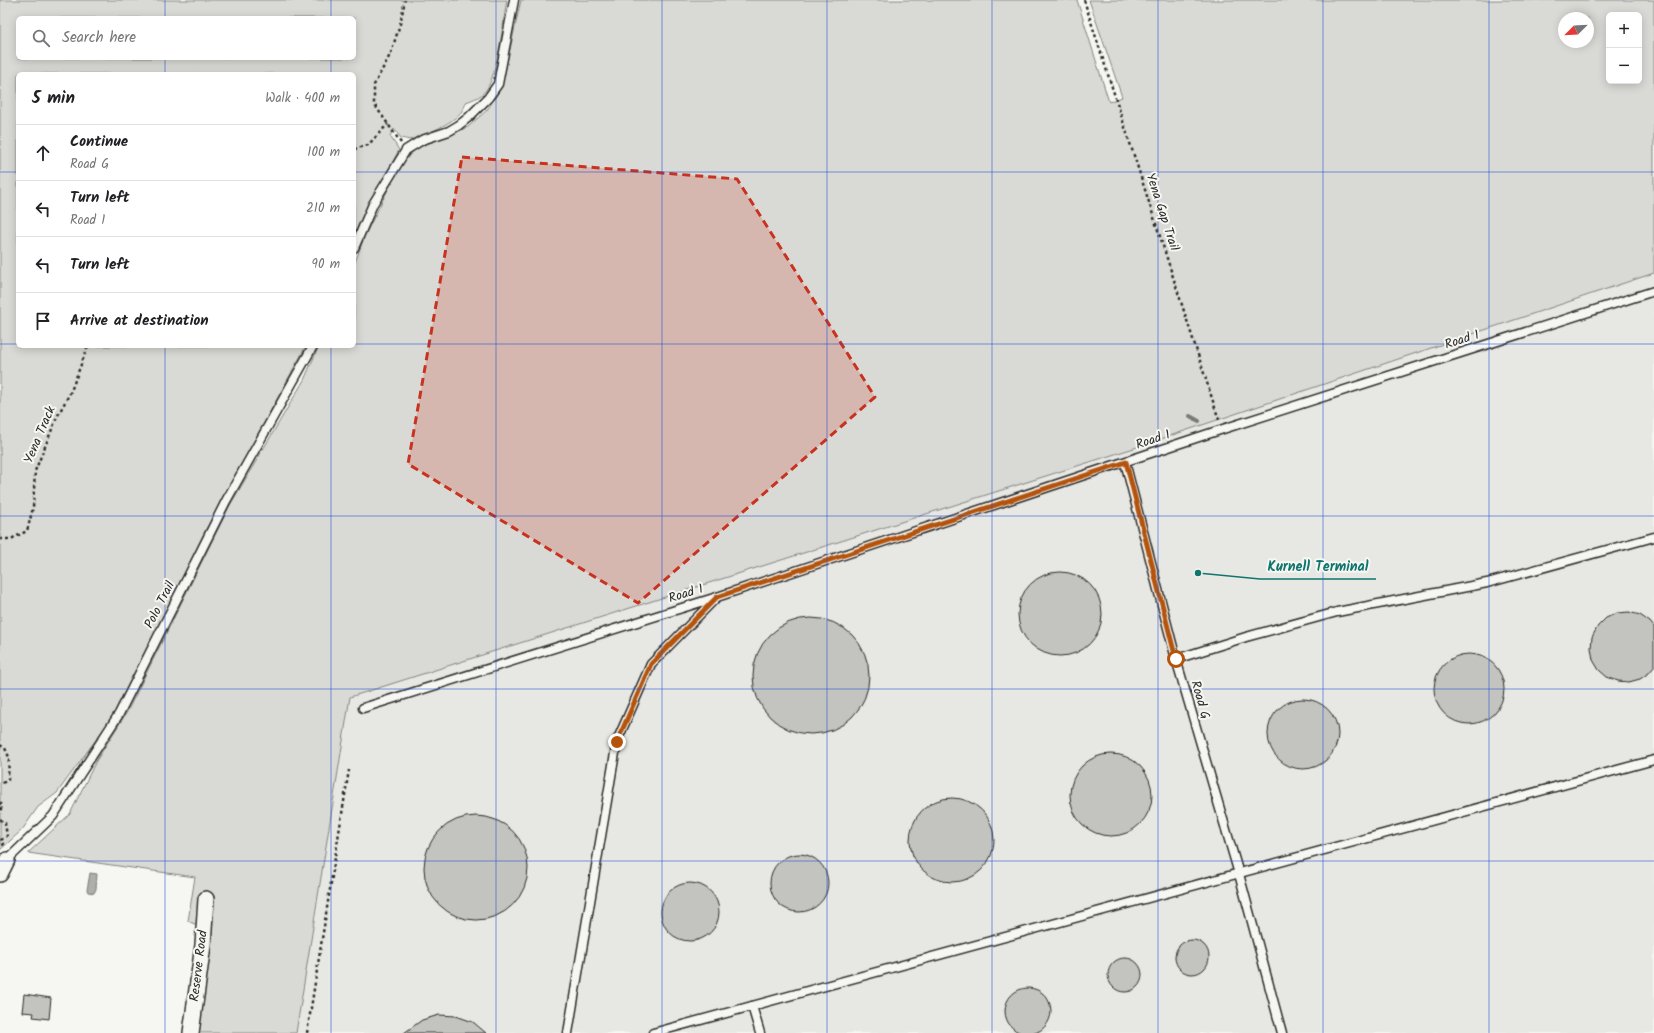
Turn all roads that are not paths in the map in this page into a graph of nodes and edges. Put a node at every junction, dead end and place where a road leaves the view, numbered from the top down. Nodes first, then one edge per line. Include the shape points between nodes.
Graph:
1 (514, 0) edge
2 (356, 243) edge
3 (1654, 291) edge
4 (312, 348) edge
5 (1126, 462) junction
6 (1654, 537) edge
7 (717, 597) junction
8 (1176, 659) junction
9 (363, 708) dead end
10 (1654, 760) edge
11 (8, 859) joint
12 (0, 874) edge
13 (1239, 874) junction
14 (206, 899) dead end
15 (752, 1006) junction
16 (191, 1033) edge
17 (568, 1033) edge
18 (652, 1033) edge
19 (760, 1033) edge
20 (1282, 1033) edge

1 - 2 lane via 498,84 493,92 459,125 422,140 406,150 373,204
3 - 5 lane, Road 1
4 - 11 lane, Polo Trail via 226,501 119,714 53,816
5 - 7 lane, Road 1
5 - 8 lane, Road G
6 - 8 lane via 1487,583 1337,612
7 - 9 lane, Road 1
7 - 17 lane via 651,664 617,742
8 - 13 lane, Road G
10 - 13 lane
11 - 12 street
13 - 15 lane
13 - 20 lane, Road G
14 - 16 street, Reserve Road via 203,945
15 - 18 lane
15 - 19 lane

